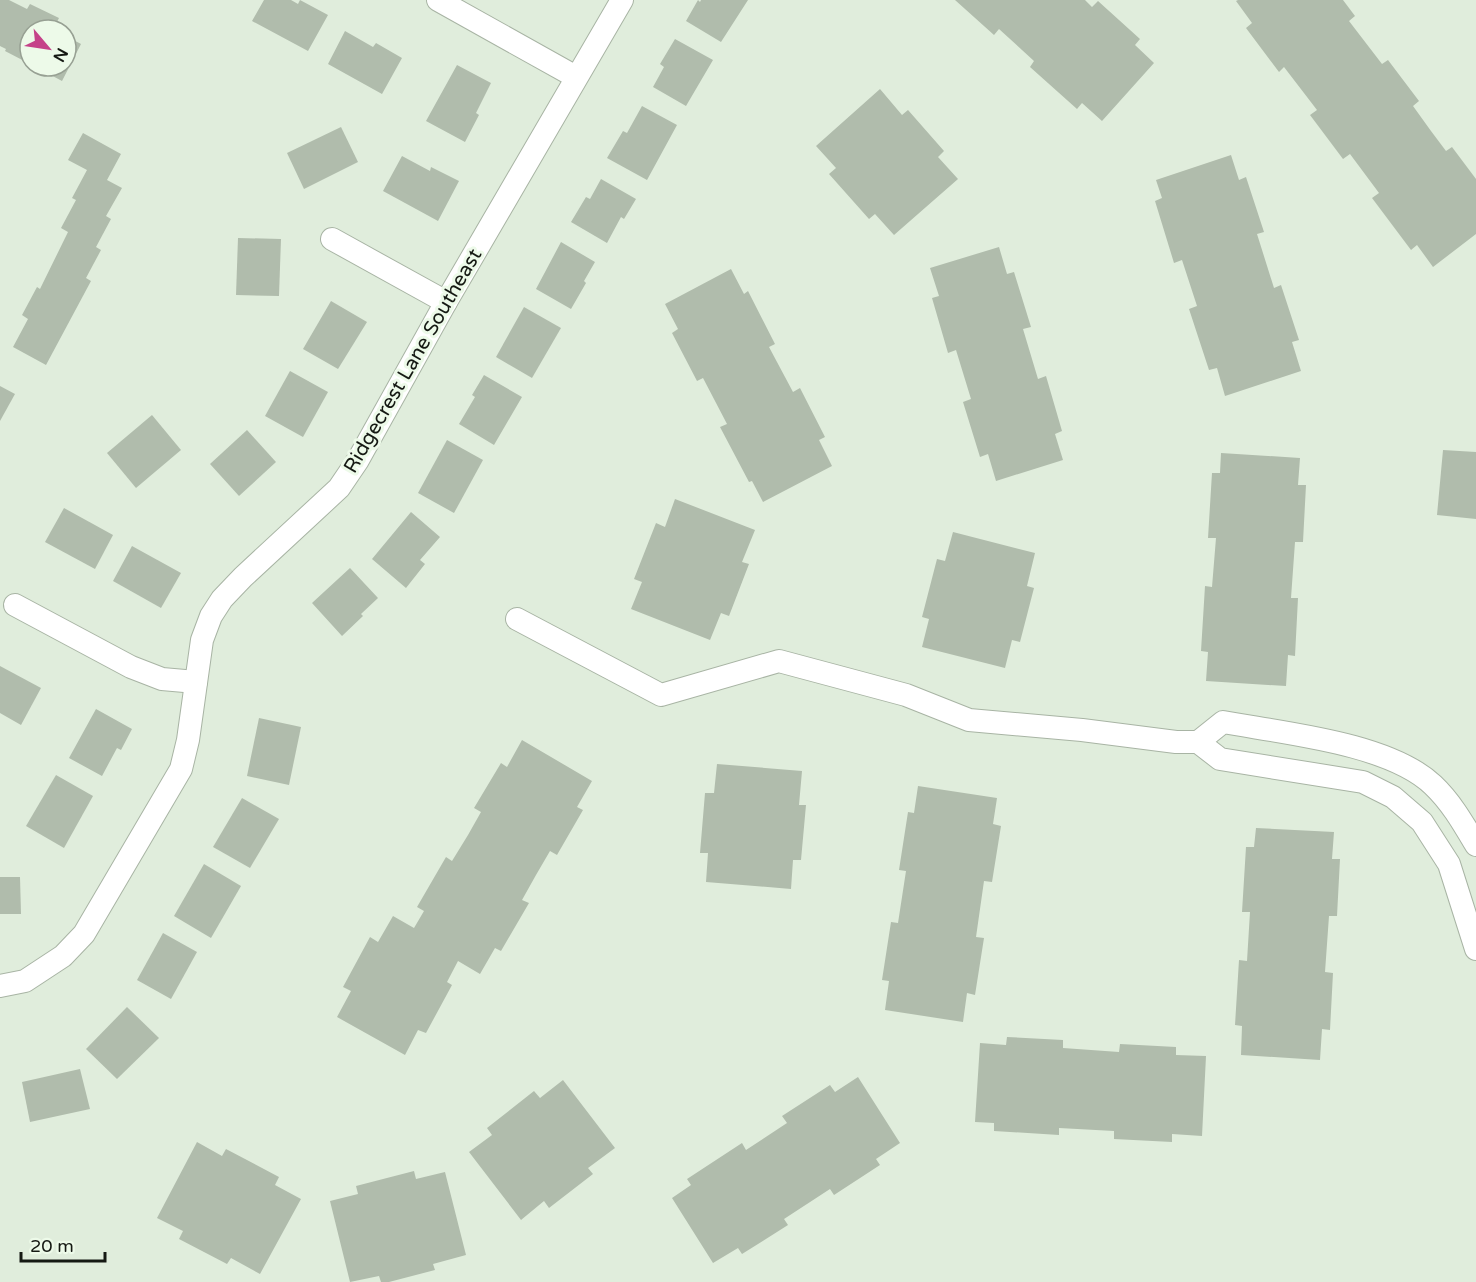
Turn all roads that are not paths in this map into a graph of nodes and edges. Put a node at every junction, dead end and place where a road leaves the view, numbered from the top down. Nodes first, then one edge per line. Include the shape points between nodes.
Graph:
1 (438, 0) edge
2 (622, 0) edge
3 (576, 76) junction
4 (332, 239) dead end
5 (446, 302) junction
6 (15, 604) dead end
7 (517, 619) dead end
8 (196, 682) junction
9 (1198, 742) junction
10 (1476, 845) edge
11 (1476, 949) edge
12 (0, 986) edge

1 - 3 street
2 - 3 street, Ridgecrest Lane Southeast
3 - 5 street, Ridgecrest Lane Southeast
4 - 5 street
5 - 8 street, Ridgecrest Lane Southeast via 339,488 222,599 202,640
6 - 8 street via 131,667 162,679
7 - 9 street via 661,694 779,661 906,695 969,720
8 - 12 street, Ridgecrest Lane Southeast via 181,769 84,934 63,956 25,981
9 - 10 street via 1223,722 1349,745 1403,763 1432,784 1455,809
9 - 11 street via 1220,759 1363,782 1393,797 1422,822 1449,864

